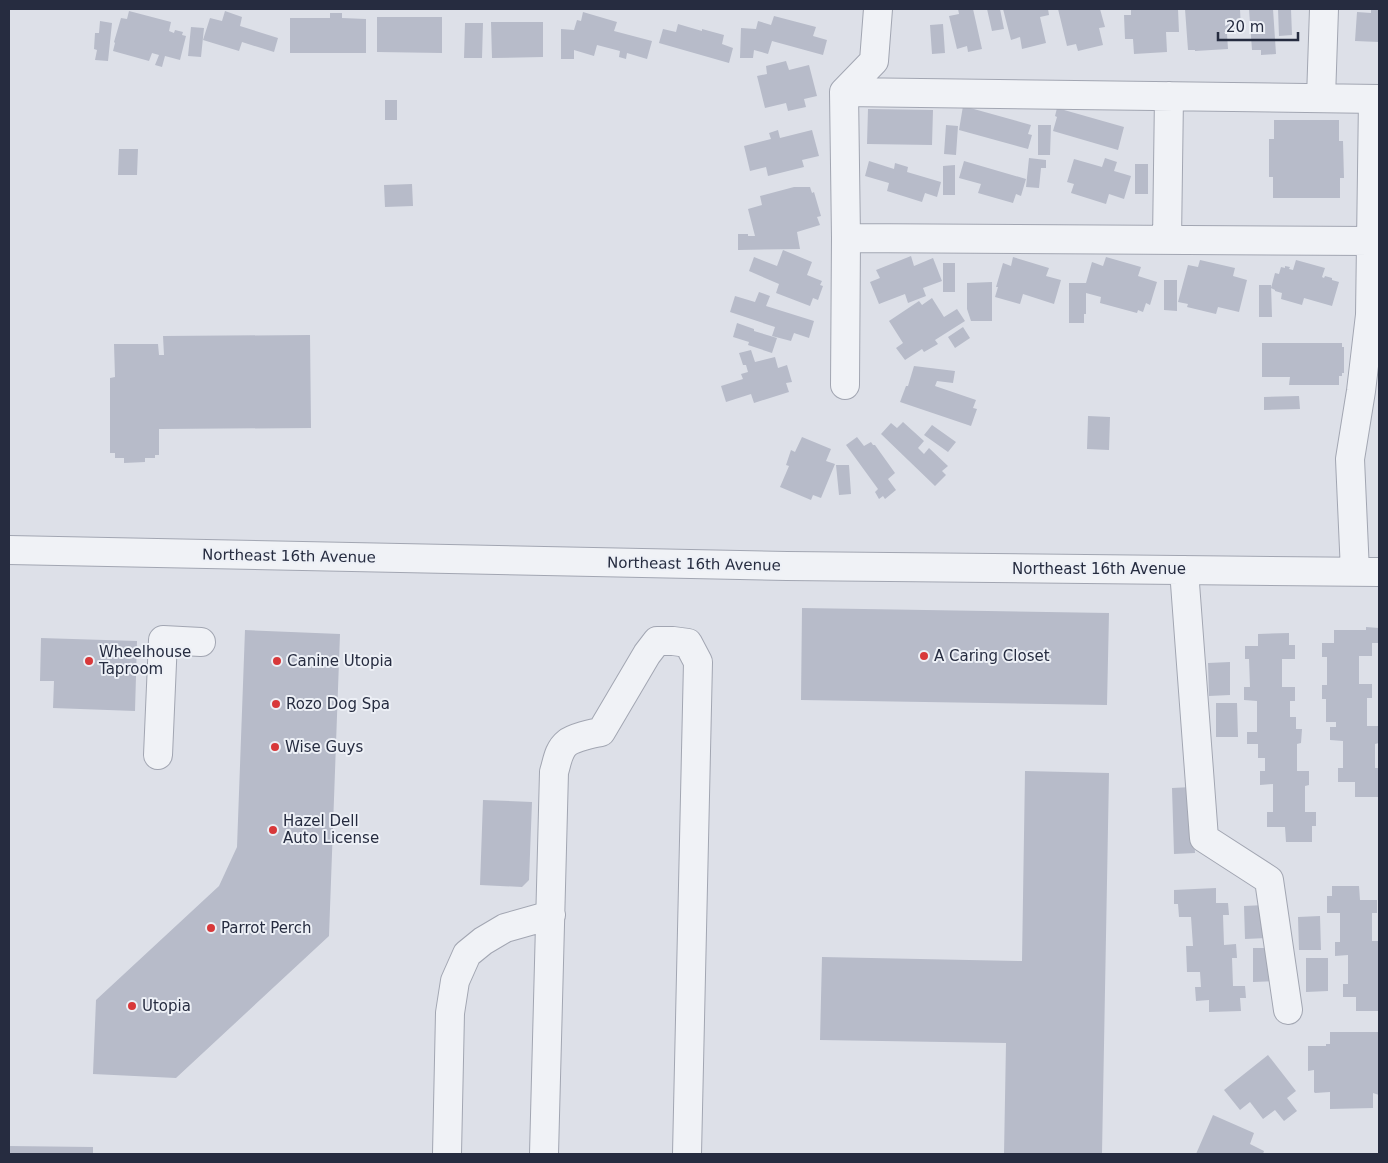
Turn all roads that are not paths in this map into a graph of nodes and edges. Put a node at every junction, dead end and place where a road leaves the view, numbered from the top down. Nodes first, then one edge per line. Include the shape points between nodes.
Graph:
1 (878, 9) edge
2 (1324, 9) edge
3 (844, 92) junction
4 (1169, 96) junction
5 (1321, 98) junction
6 (1376, 99) edge
7 (846, 238) junction
8 (1167, 240) junction
9 (1371, 241) junction
10 (845, 385) dead end
11 (1369, 407) edge
12 (9, 550) edge
13 (1184, 570) junction
14 (1367, 572) edge
15 (200, 642) dead end
16 (158, 756) dead end
17 (550, 915) junction
18 (1288, 1010) dead end
19 (447, 1154) edge
20 (544, 1154) edge
21 (687, 1154) edge

1 - 3 street via 874,61
2 - 5 street
3 - 4 street
3 - 7 street
4 - 5 street
4 - 8 street
5 - 6 street
6 - 9 street
7 - 8 street
7 - 10 street
8 - 9 street
9 - 11 street
11 - 14 street via 1350,459
12 - 13 street, Northeast 16th Avenue via 787,566
13 - 14 street, Northeast 16th Avenue
13 - 18 street via 1204,838 1269,880
15 - 16 street via 163,640
17 - 19 street via 504,928 483,941 467,954 455,981 450,1013
17 - 20 street
17 - 21 street via 554,772 558,755 567,743 601,732 656,641 688,643 698,662

